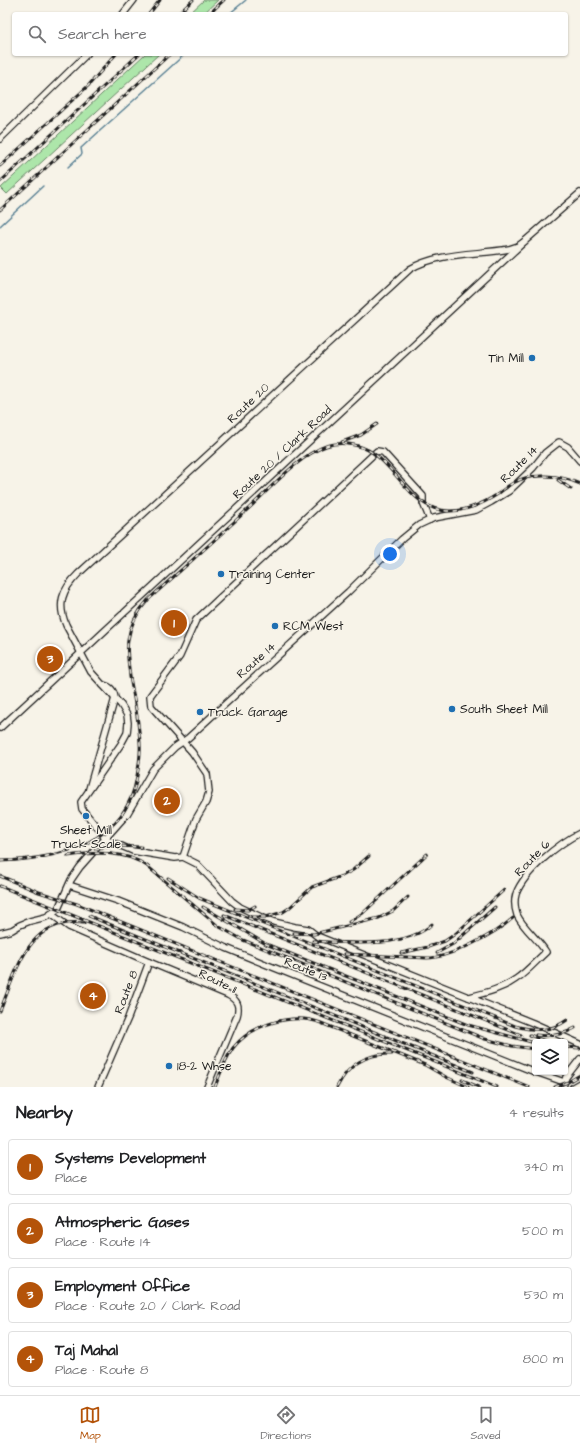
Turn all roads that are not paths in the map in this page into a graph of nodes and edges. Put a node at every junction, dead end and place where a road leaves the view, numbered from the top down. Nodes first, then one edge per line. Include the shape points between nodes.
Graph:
1 (134, 0) edge
2 (125, 12) edge
3 (85, 56) edge
4 (0, 139) edge
5 (580, 193) edge
6 (525, 241) junction
7 (580, 461) edge
8 (430, 520) junction
9 (81, 653) junction
10 (115, 698) junction
11 (0, 728) edge
12 (182, 742) junction
13 (88, 793) junction
14 (580, 834) edge
15 (105, 839) junction
16 (183, 857) junction
17 (69, 885) junction
18 (51, 914) junction
19 (0, 933) edge
20 (149, 962) junction
21 (469, 997) junction
22 (580, 1044) edge
23 (580, 1059) edge
24 (532, 1070) edge
25 (543, 1075) edge
26 (580, 1083) edge
27 (564, 1084) edge
28 (98, 1087) edge
29 (207, 1087) edge
30 (573, 1087) edge

1 - 2 street
3 - 4 street
5 - 6 street, Route 20 / Clark Road
6 - 9 street, Route 20 / Clark Road
6 - 9 street, Route 20 via 515,248 433,259 410,270 78,574 65,590 61,608 66,626
7 - 8 street, Route 14 via 568,447 559,442 509,491 491,502 476,510
8 - 12 street, Route 14 via 419,525 402,539 348,592
8 - 12 street via 423,496 383,452 377,451 196,620 180,656 150,696 151,706
9 - 10 street via 94,677 112,690
9 - 11 street, Route 20 / Clark Road
10 - 13 street
10 - 13 street via 127,715 127,733
12 - 15 street, Route 14 via 153,769 131,808
12 - 16 street via 207,774 209,792 196,819
13 - 15 street via 81,802 82,809
14 - 21 street, Route 6 via 551,852 529,874 516,893 518,918 546,952 510,983
15 - 16 street via 133,851
15 - 17 street, Route 14 via 80,867
16 - 21 street via 197,864 232,901 245,910 274,922 308,929 317,936
17 - 18 street, Route 14 via 58,909
17 - 24 street, Route 13 via 183,926 226,948
18 - 19 street
18 - 20 street, Route 8 via 69,927
20 - 28 street, Route 8
20 - 29 street, Route 11 via 228,995 238,1004 237,1016
21 - 22 street
23 - 27 street via 566,1077
25 - 27 street, Route 13
26 - 30 street

